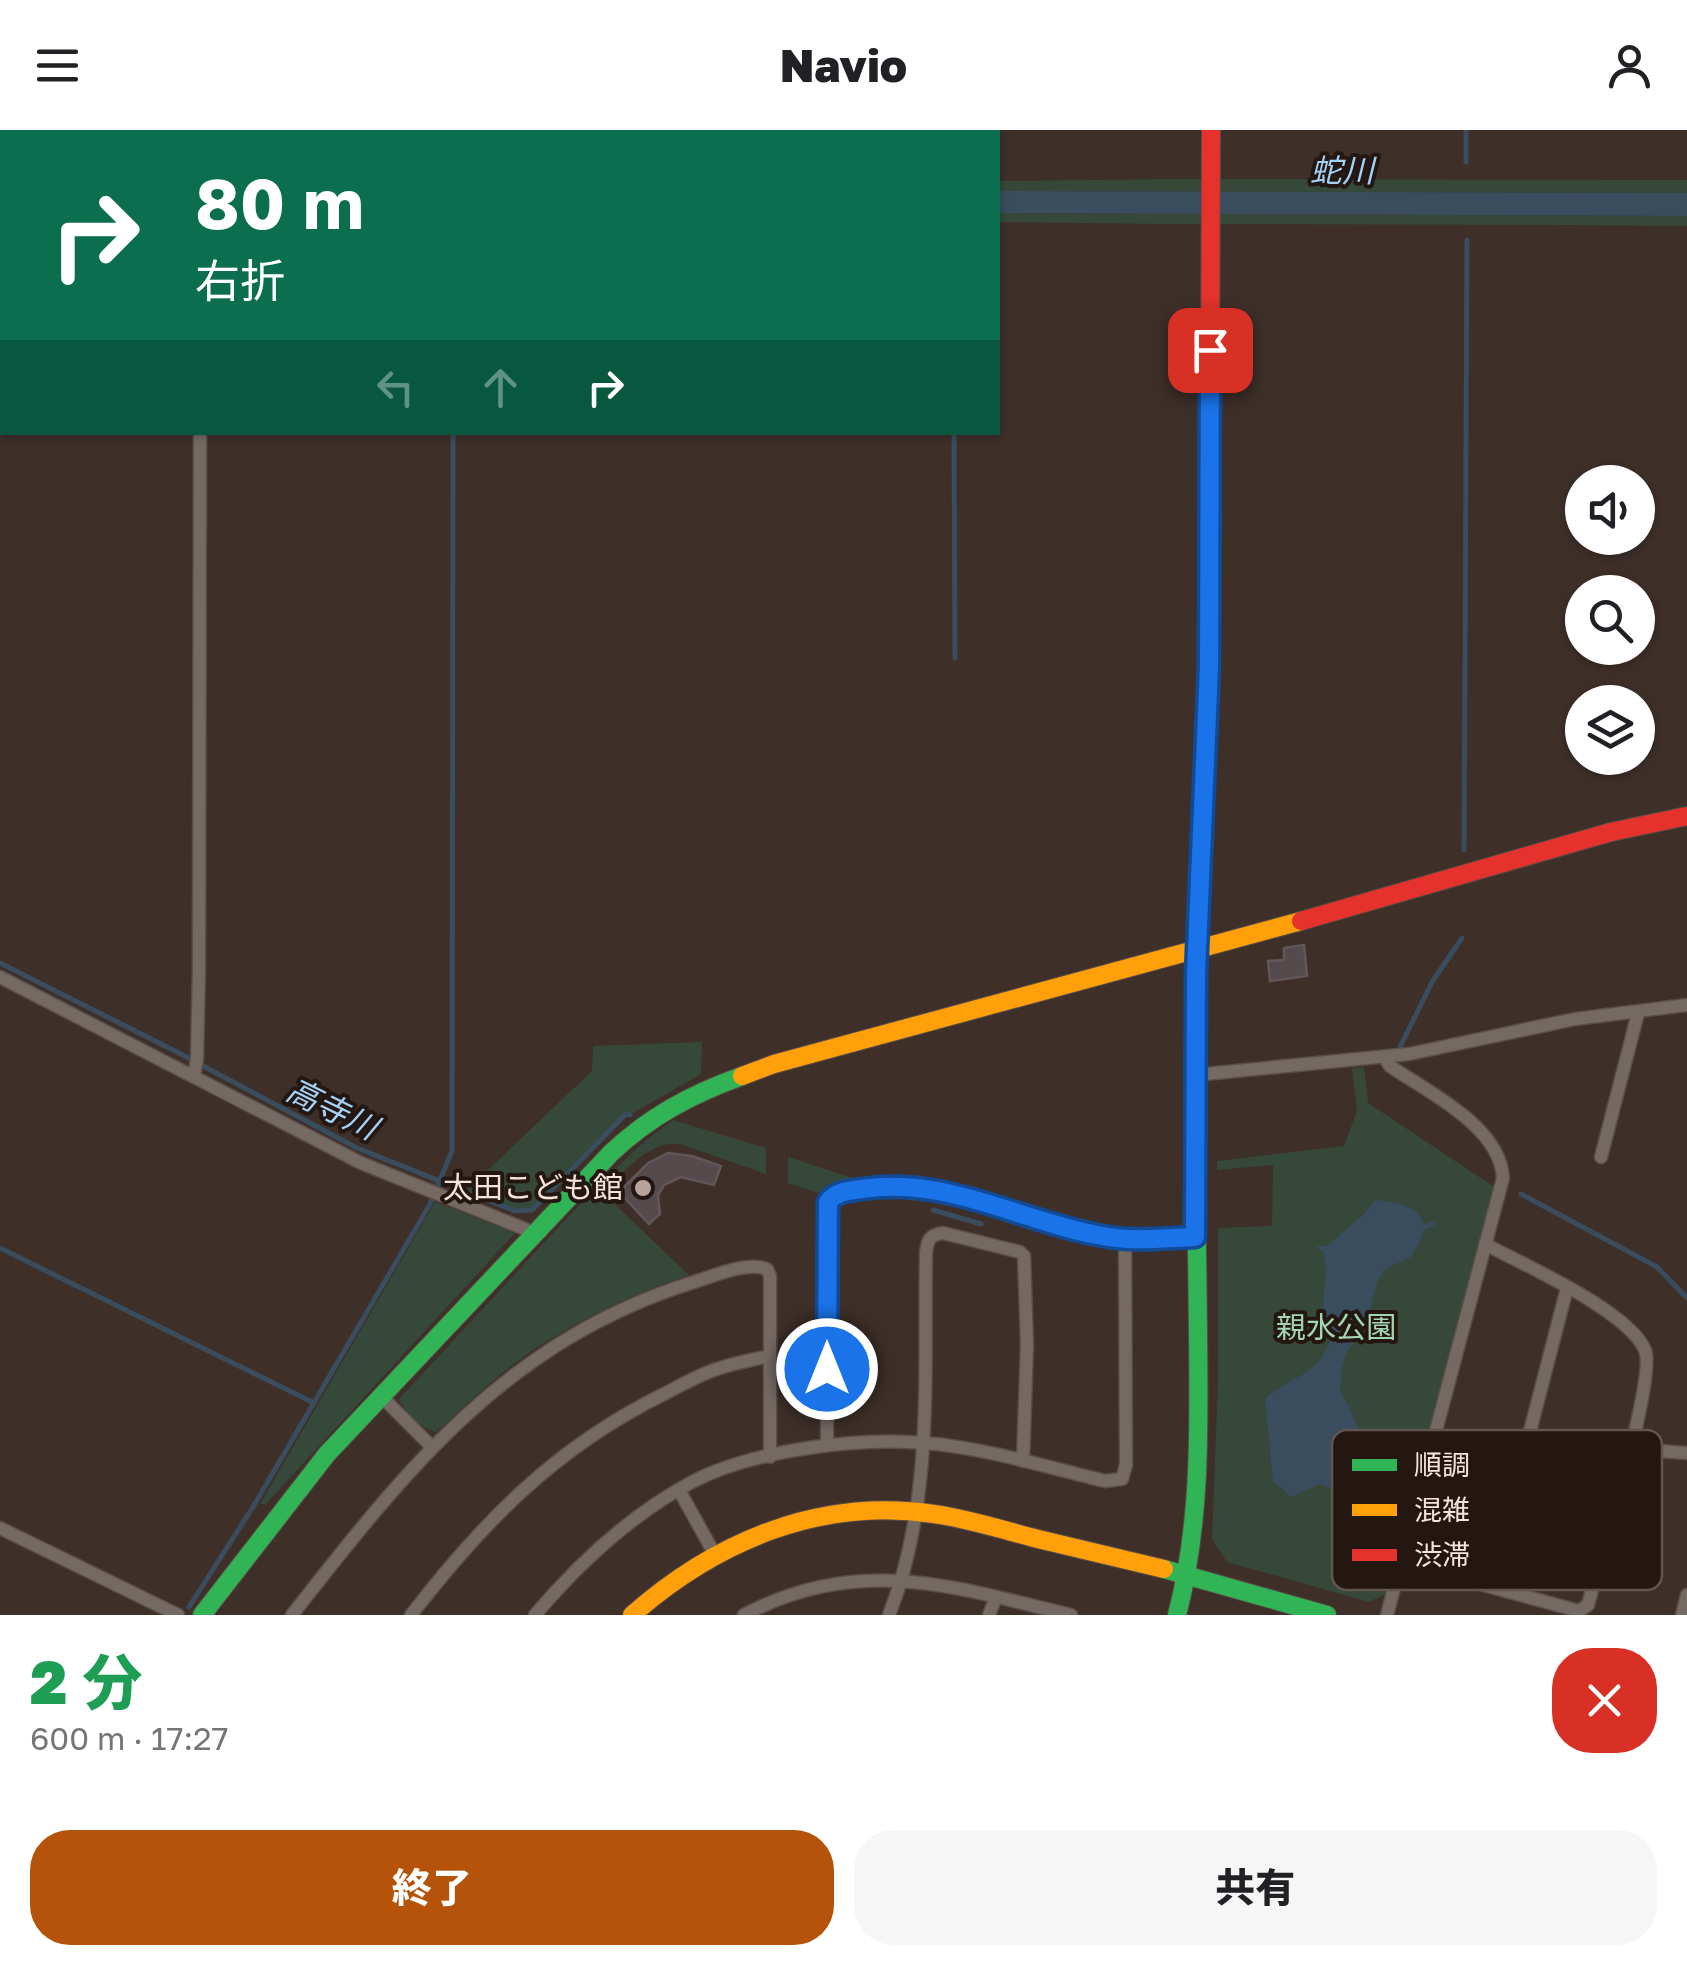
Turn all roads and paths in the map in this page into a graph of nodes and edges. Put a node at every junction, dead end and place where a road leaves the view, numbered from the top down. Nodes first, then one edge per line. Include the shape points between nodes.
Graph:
1 (1211, 130) edge
2 (200, 435) edge
3 (1687, 816) edge
4 (1197, 950) junction
5 (0, 977) edge
6 (1687, 1005) edge
7 (1638, 1013) junction
8 (1384, 1057) junction
9 (1195, 1075) junction
10 (194, 1076) junction
11 (1601, 1157) dead end
12 (532, 1235) junction
13 (1195, 1237) junction
14 (1126, 1240) junction
15 (1486, 1244) junction
16 (1567, 1288) junction
17 (769, 1356) junction
18 (382, 1397) junction
19 (1436, 1430) edge
20 (1530, 1430) edge
21 (1635, 1430) edge
22 (923, 1442) junction
23 (827, 1444) junction
24 (431, 1446) junction
25 (1662, 1451) edge
26 (1687, 1453) edge
27 (770, 1457) junction
28 (1022, 1461) junction
29 (679, 1490) junction
30 (918, 1512) junction
31 (0, 1528) edge
32 (714, 1553) junction
33 (1188, 1573) junction
34 (902, 1579) junction
35 (1393, 1590) edge
36 (1505, 1590) edge
37 (1592, 1590) edge
38 (1687, 1595) edge
39 (996, 1597) junction
40 (178, 1615) edge
41 (202, 1615) edge
42 (292, 1615) edge
43 (411, 1615) edge
44 (535, 1615) edge
45 (632, 1615) edge
46 (744, 1615) edge
47 (890, 1615) edge
48 (989, 1615) edge
49 (1071, 1615) edge
50 (1177, 1615) edge
51 (1328, 1615) edge
52 (1387, 1615) edge
53 (1682, 1615) edge

1 - 4 street via 1209,666
2 - 10 street
3 - 4 street
4 - 9 street
4 - 12 street via 774,1064 708,1088 636,1129
5 - 10 street
6 - 7 street
7 - 8 street
7 - 11 street
8 - 9 street
8 - 15 street via 1482,1130 1496,1151 1504,1178
9 - 13 street
10 - 12 street via 361,1163
12 - 18 street
13 - 14 street
13 - 33 street via 1199,1456
14 - 23 street via 933,1189 880,1186 831,1197
14 - 28 street via 1126,1475 1114,1482
15 - 16 street
15 - 19 street
16 - 20 street
16 - 21 street via 1608,1312 1645,1347 1646,1388
17 - 24 street via 770,1276 752,1266 630,1305 550,1348
17 - 27 street
17 - 43 street via 715,1369 562,1454 476,1538
18 - 24 street
18 - 41 street via 294,1493
22 - 23 street
22 - 28 street
22 - 28 street via 926,1252 929,1239 943,1234 1024,1256
22 - 30 street
23 - 27 street
24 - 42 street
25 - 26 street
27 - 29 street
29 - 32 street
29 - 44 street via 631,1521
30 - 32 street via 824,1515
30 - 33 street
30 - 34 street
31 - 40 street
32 - 45 street
33 - 50 street
33 - 51 street
34 - 39 street
34 - 46 street via 810,1589
34 - 47 street
35 - 52 street
36 - 37 street via 1579,1610
38 - 53 street
39 - 48 street
39 - 49 street

